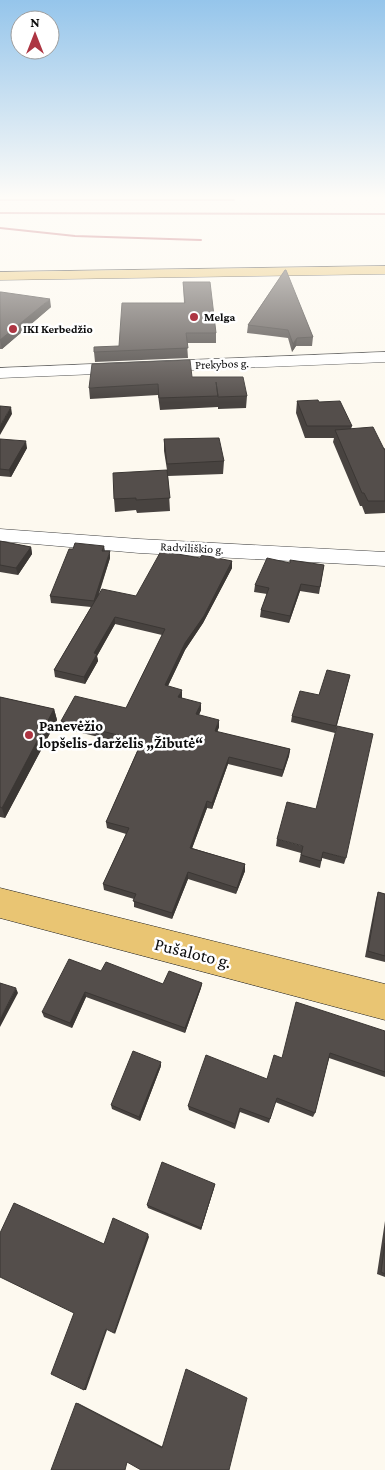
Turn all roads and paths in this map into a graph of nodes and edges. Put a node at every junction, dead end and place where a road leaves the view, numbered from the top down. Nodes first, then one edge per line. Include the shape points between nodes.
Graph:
1 (290, 266) edge
2 (0, 268) edge
3 (130, 270) junction
4 (385, 270) edge
5 (0, 276) edge
6 (385, 357) edge
7 (0, 373) edge
8 (0, 535) edge
9 (385, 559) edge
10 (0, 903) edge
11 (385, 1002) edge

1 - 3 main road
2 - 3 main road
3 - 4 main road
3 - 5 main road
6 - 7 street, Prekybos g.
8 - 9 street, Radviliškio g.
10 - 11 main road, Pušaloto g.

